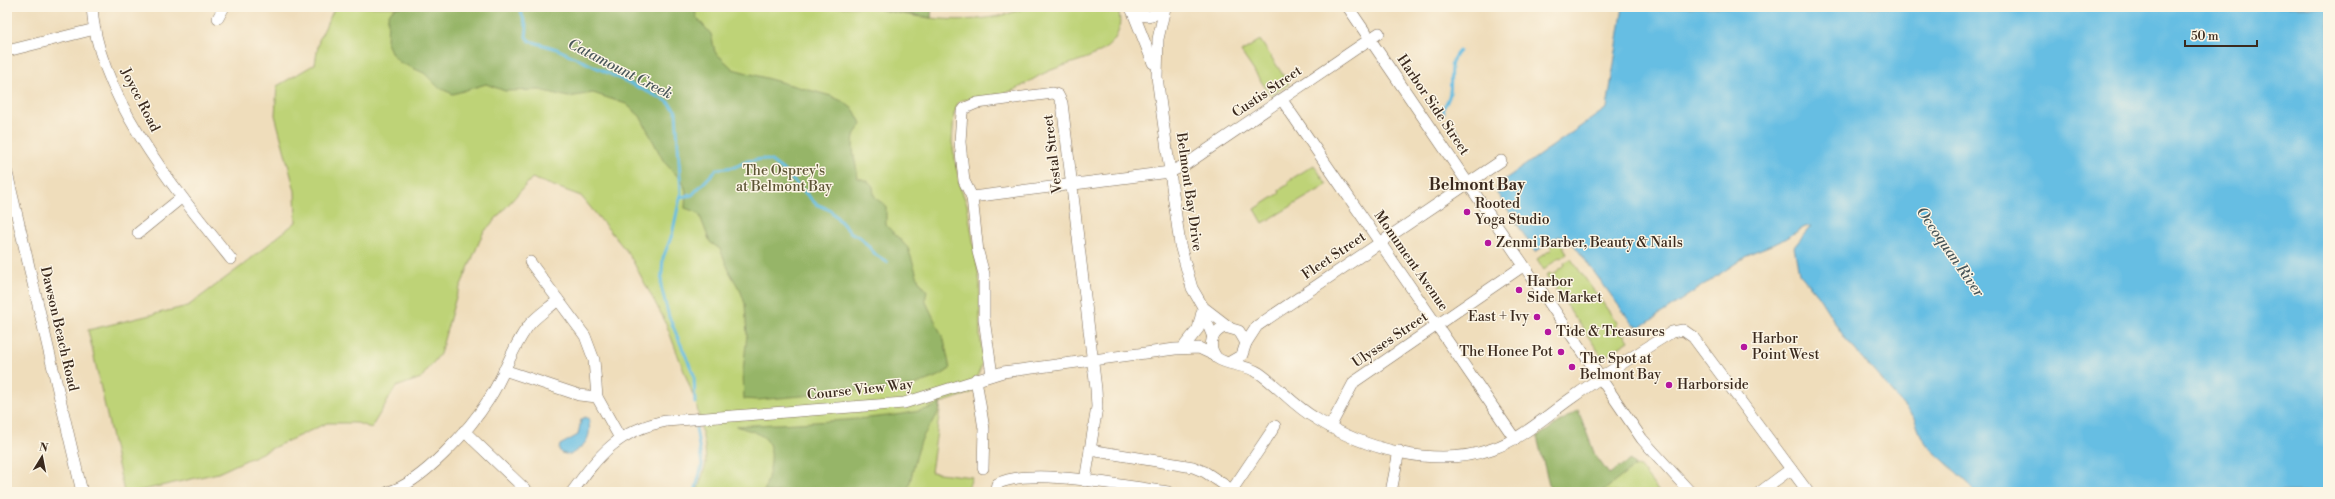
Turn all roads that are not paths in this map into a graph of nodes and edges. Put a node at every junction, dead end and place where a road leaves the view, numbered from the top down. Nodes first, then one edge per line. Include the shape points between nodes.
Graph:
1 (92, 7) edge
2 (224, 7) edge
3 (1165, 7) edge
4 (1348, 7) edge
5 (1130, 9) edge
6 (218, 18) dead end
7 (95, 29) junction
8 (1374, 36) junction
9 (7, 51) edge
10 (1157, 77) junction
11 (1282, 100) junction
12 (1501, 161) dead end
13 (1170, 172) junction
14 (7, 173) edge
15 (1072, 184) junction
16 (1468, 184) junction
17 (972, 197) junction
18 (181, 198) junction
19 (138, 233) dead end
20 (1381, 243) junction
21 (231, 259) dead end
22 (530, 262) dead end
23 (1523, 266) junction
24 (558, 300) junction
25 (1203, 307) junction
26 (1258, 326) junction
27 (1438, 326) junction
28 (1233, 328) junction
29 (1212, 338) junction
30 (1246, 346) junction
31 (1180, 347) junction
32 (1214, 355) junction
33 (1093, 359) junction
34 (1230, 362) junction
35 (504, 370) junction
36 (1258, 372) junction
37 (992, 374) junction
38 (1599, 378) junction
39 (976, 379) junction
40 (597, 397) junction
41 (1275, 426) dead end
42 (1330, 427) junction
43 (464, 431) junction
44 (620, 438) junction
45 (1515, 439) junction
46 (1090, 450) junction
47 (1398, 451) junction
48 (983, 468) dead end
49 (1791, 469) junction
50 (1085, 481) junction
51 (406, 489) edge
52 (1233, 491) edge
53 (82, 492) edge
54 (388, 492) edge
55 (528, 492) edge
56 (572, 492) edge
57 (995, 492) edge
58 (1168, 492) edge
59 (1391, 492) edge
60 (1690, 492) edge
61 (1760, 492) edge
62 (1808, 492) edge

1 - 7 street, Joyce Road
2 - 6 street
3 - 5 street, Belmont Bay Drive via 1158,14 1149,16 1140,15
3 - 10 street, Belmont Bay Drive via 1158,40
4 - 8 street, Harbor Side Street
5 - 10 street, Belmont Bay Drive via 1150,53
7 - 9 street
7 - 18 street, Joyce Road via 102,55 121,101 156,163
8 - 11 street, Custis Street
8 - 16 street, Harbor Side Street
10 - 13 street, Belmont Bay Drive
11 - 13 street, Custis Street via 1186,165
11 - 20 street, Monument Avenue
12 - 16 street, Fleet Street
13 - 15 street, Custis Street
13 - 25 street, Belmont Bay Drive via 1183,261 1192,288
14 - 53 street, Dawson Beach Road
15 - 17 street, Custis Street
15 - 17 street, Vestal Street via 1061,98 1053,93 1046,93 977,103 965,108 961,118 960,142 964,181
15 - 33 street, Vestal Street
16 - 20 street, Fleet Street
16 - 23 street, Harbor Side Street
17 - 37 street, Vestal Street via 977,244 985,281 984,320
18 - 19 street
18 - 21 street, Joyce Road
20 - 26 street, Fleet Street
20 - 27 street, Monument Avenue
22 - 24 street
23 - 27 street, Ulysses Street
23 - 38 street, Harbor Side Street
24 - 35 street via 531,323
24 - 40 street via 590,347 597,374
25 - 28 street, Belmont Bay Drive
25 - 29 street, Belmont Bay Drive
25 - 31 street via 1198,329
26 - 28 street, Fleet Street
26 - 30 street, Fleet Street
27 - 42 street, Ulysses Street via 1354,382
27 - 45 street, Monument Avenue
28 - 29 street via 1218,330
28 - 30 street, Belmont Bay Drive via 1242,334
29 - 31 street, Course View Way
29 - 32 street, Belmont Bay Drive via 1211,349
30 - 34 street via 1240,358
30 - 36 street, Belmont Bay Drive
31 - 32 street, Course View Way via 1199,348
31 - 33 street, Course View Way
32 - 34 street, Belmont Bay Drive
33 - 37 street, Course View Way
33 - 46 street, Vestal Street via 1097,407
34 - 36 street, Belmont Bay Drive
35 - 40 street via 579,395
35 - 43 street via 489,399
36 - 42 street, Belmont Bay Drive via 1301,409
37 - 39 street, Course View Way
38 - 45 street, Belmont Bay Drive
38 - 49 street, Belmont Bay Drive via 1672,332 1687,331
38 - 60 street, Harbor Side Street via 1642,439
39 - 44 street, Course View Way via 925,398 904,402 666,421 649,424
39 - 48 street via 984,429
40 - 44 street
41 - 52 street
42 - 47 street, Belmont Bay Drive via 1363,442
43 - 51 street
43 - 55 street
44 - 56 street, Course View Way via 599,456
45 - 47 street, Belmont Bay Drive via 1493,449 1460,457
46 - 50 street, Vestal Street
46 - 52 street via 1193,467
47 - 59 street
49 - 61 street
49 - 62 street, Belmont Bay Drive
50 - 57 street via 1041,477 1005,480 997,484
50 - 58 street
51 - 54 street

